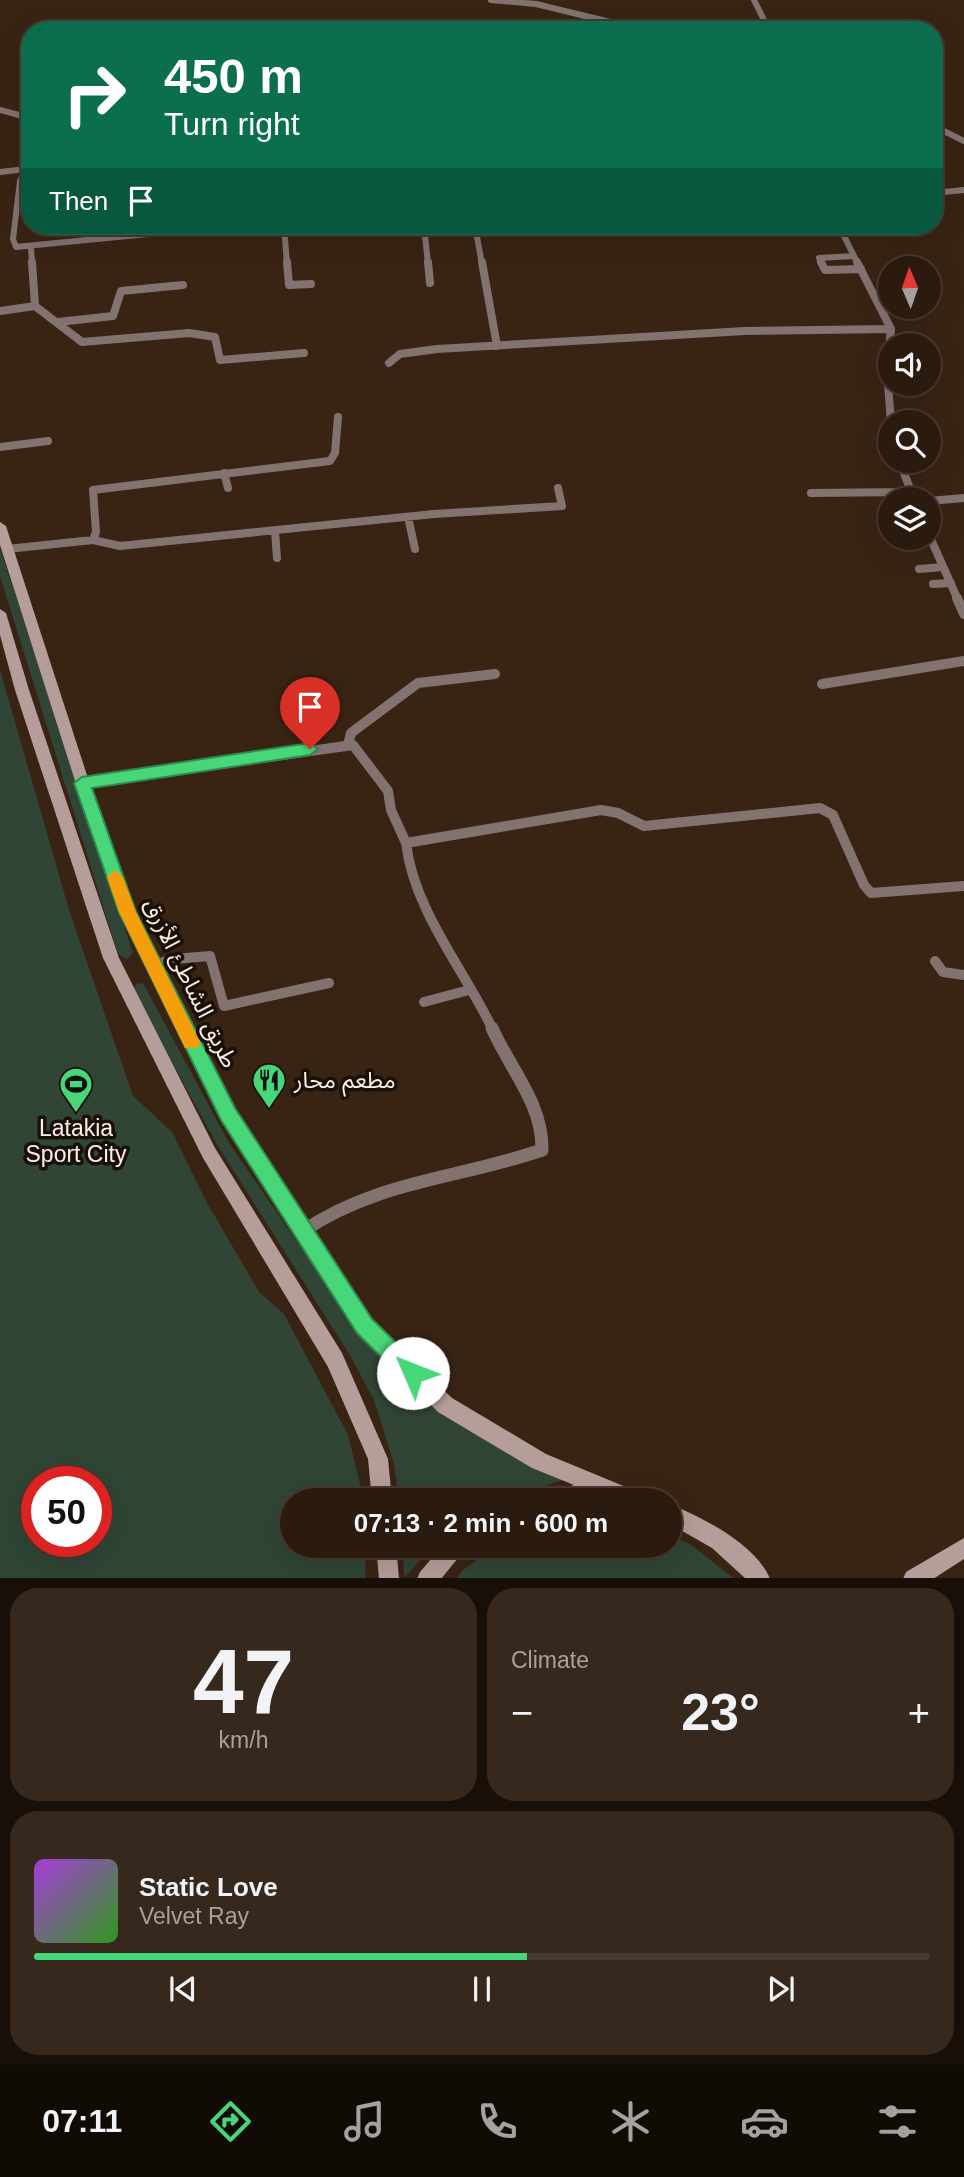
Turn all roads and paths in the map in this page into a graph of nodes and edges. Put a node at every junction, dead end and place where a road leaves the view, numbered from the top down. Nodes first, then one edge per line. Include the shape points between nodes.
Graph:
1 (491, 0) edge
2 (754, 0) edge
3 (534, 2) edge
4 (608, 21) edge
5 (764, 21) edge
6 (0, 110) edge
7 (21, 116) edge
8 (943, 130) edge
9 (964, 141) edge
10 (21, 170) edge
11 (0, 172) edge
12 (21, 179) edge
13 (964, 190) edge
14 (943, 192) edge
15 (144, 235) edge
16 (285, 235) edge
17 (425, 235) edge
18 (477, 235) edge
19 (844, 235) edge
20 (31, 247) junction
21 (855, 256) junction
22 (861, 269) junction
23 (430, 283) dead end
24 (183, 285) dead end
25 (311, 285) dead end
26 (35, 306) junction
27 (0, 311) edge
28 (58, 323) junction
29 (891, 329) junction
30 (497, 346) junction
31 (304, 353) dead end
32 (389, 363) dead end
33 (890, 410) edge
34 (338, 417) dead end
35 (48, 441) dead end
36 (0, 447) edge
37 (224, 473) junction
38 (229, 488) dead end
39 (558, 488) dead end
40 (811, 494) dead end
41 (878, 495) edge
42 (964, 498) edge
43 (941, 500) edge
44 (408, 517) junction
45 (0, 526) edge
46 (275, 531) junction
47 (93, 540) junction
48 (7, 549) junction
49 (415, 549) dead end
50 (936, 550) edge
51 (277, 558) dead end
52 (943, 567) junction
53 (919, 569) dead end
54 (950, 583) junction
55 (933, 584) dead end
56 (0, 613) edge
57 (964, 614) edge
58 (964, 661) edge
59 (495, 674) dead end
60 (822, 684) dead end
61 (348, 745) junction
62 (82, 783) junction
63 (406, 843) junction
64 (964, 886) edge
65 (935, 961) dead end
66 (153, 965) junction
67 (964, 975) edge
68 (329, 983) dead end
69 (469, 990) junction
70 (424, 1002) dead end
71 (303, 1231) junction
72 (381, 1488) edge
73 (605, 1488) edge
74 (682, 1519) edge
75 (964, 1548) edge
76 (387, 1558) edge
77 (445, 1558) edge
78 (389, 1578) edge
79 (427, 1578) edge
80 (760, 1578) edge
81 (914, 1578) edge

1 - 3 street
2 - 5 street
3 - 4 street
6 - 7 street
8 - 9 street
10 - 11 street
12 - 20 street via 13,239 16,247
13 - 14 street
15 - 20 street
16 - 25 street via 289,285
17 - 23 street
18 - 30 street
19 - 21 street
20 - 26 street
21 - 22 street
21 - 22 street via 819,258 825,270
22 - 29 street
24 - 28 street via 121,291 113,316
26 - 27 street
26 - 28 street
28 - 31 street via 82,342 207,334 219,344 220,360
29 - 30 street via 745,331
29 - 33 street via 887,370
30 - 32 street via 400,354
34 - 37 street via 330,461
35 - 36 street
37 - 38 street
37 - 47 street via 93,491
39 - 44 street via 562,506
40 - 41 street
42 - 43 street
44 - 46 street
44 - 49 street
45 - 48 main road, طريق الشاطئ الأزرق
46 - 47 street via 120,546
46 - 51 street
47 - 48 street
48 - 62 main road, طريق الشاطئ الأزرق
50 - 52 street
52 - 53 street
52 - 54 street
54 - 55 street
54 - 57 street
56 - 72 main road via 111,958 209,1153 335,1360 378,1458
58 - 60 street
59 - 61 street via 418,683 351,733
61 - 62 street
61 - 63 street via 359,750 388,791
62 - 66 main road, طريق الشاطئ الأزرق via 128,912
63 - 64 street via 601,810 644,826 820,808 833,815 871,893
63 - 69 street via 411,873
65 - 67 street via 943,972
66 - 68 street via 210,956 224,1006
66 - 71 main road, طريق الشاطئ الأزرق via 228,1114
69 - 70 street
69 - 71 street via 534,1103 544,1133 542,1150 474,1172 393,1189 335,1210
71 - 73 main road, طريق الشاطئ الأزرق via 365,1326 445,1405 539,1461
74 - 80 main road via 699,1525
75 - 81 main road
76 - 78 main road
77 - 79 main road

